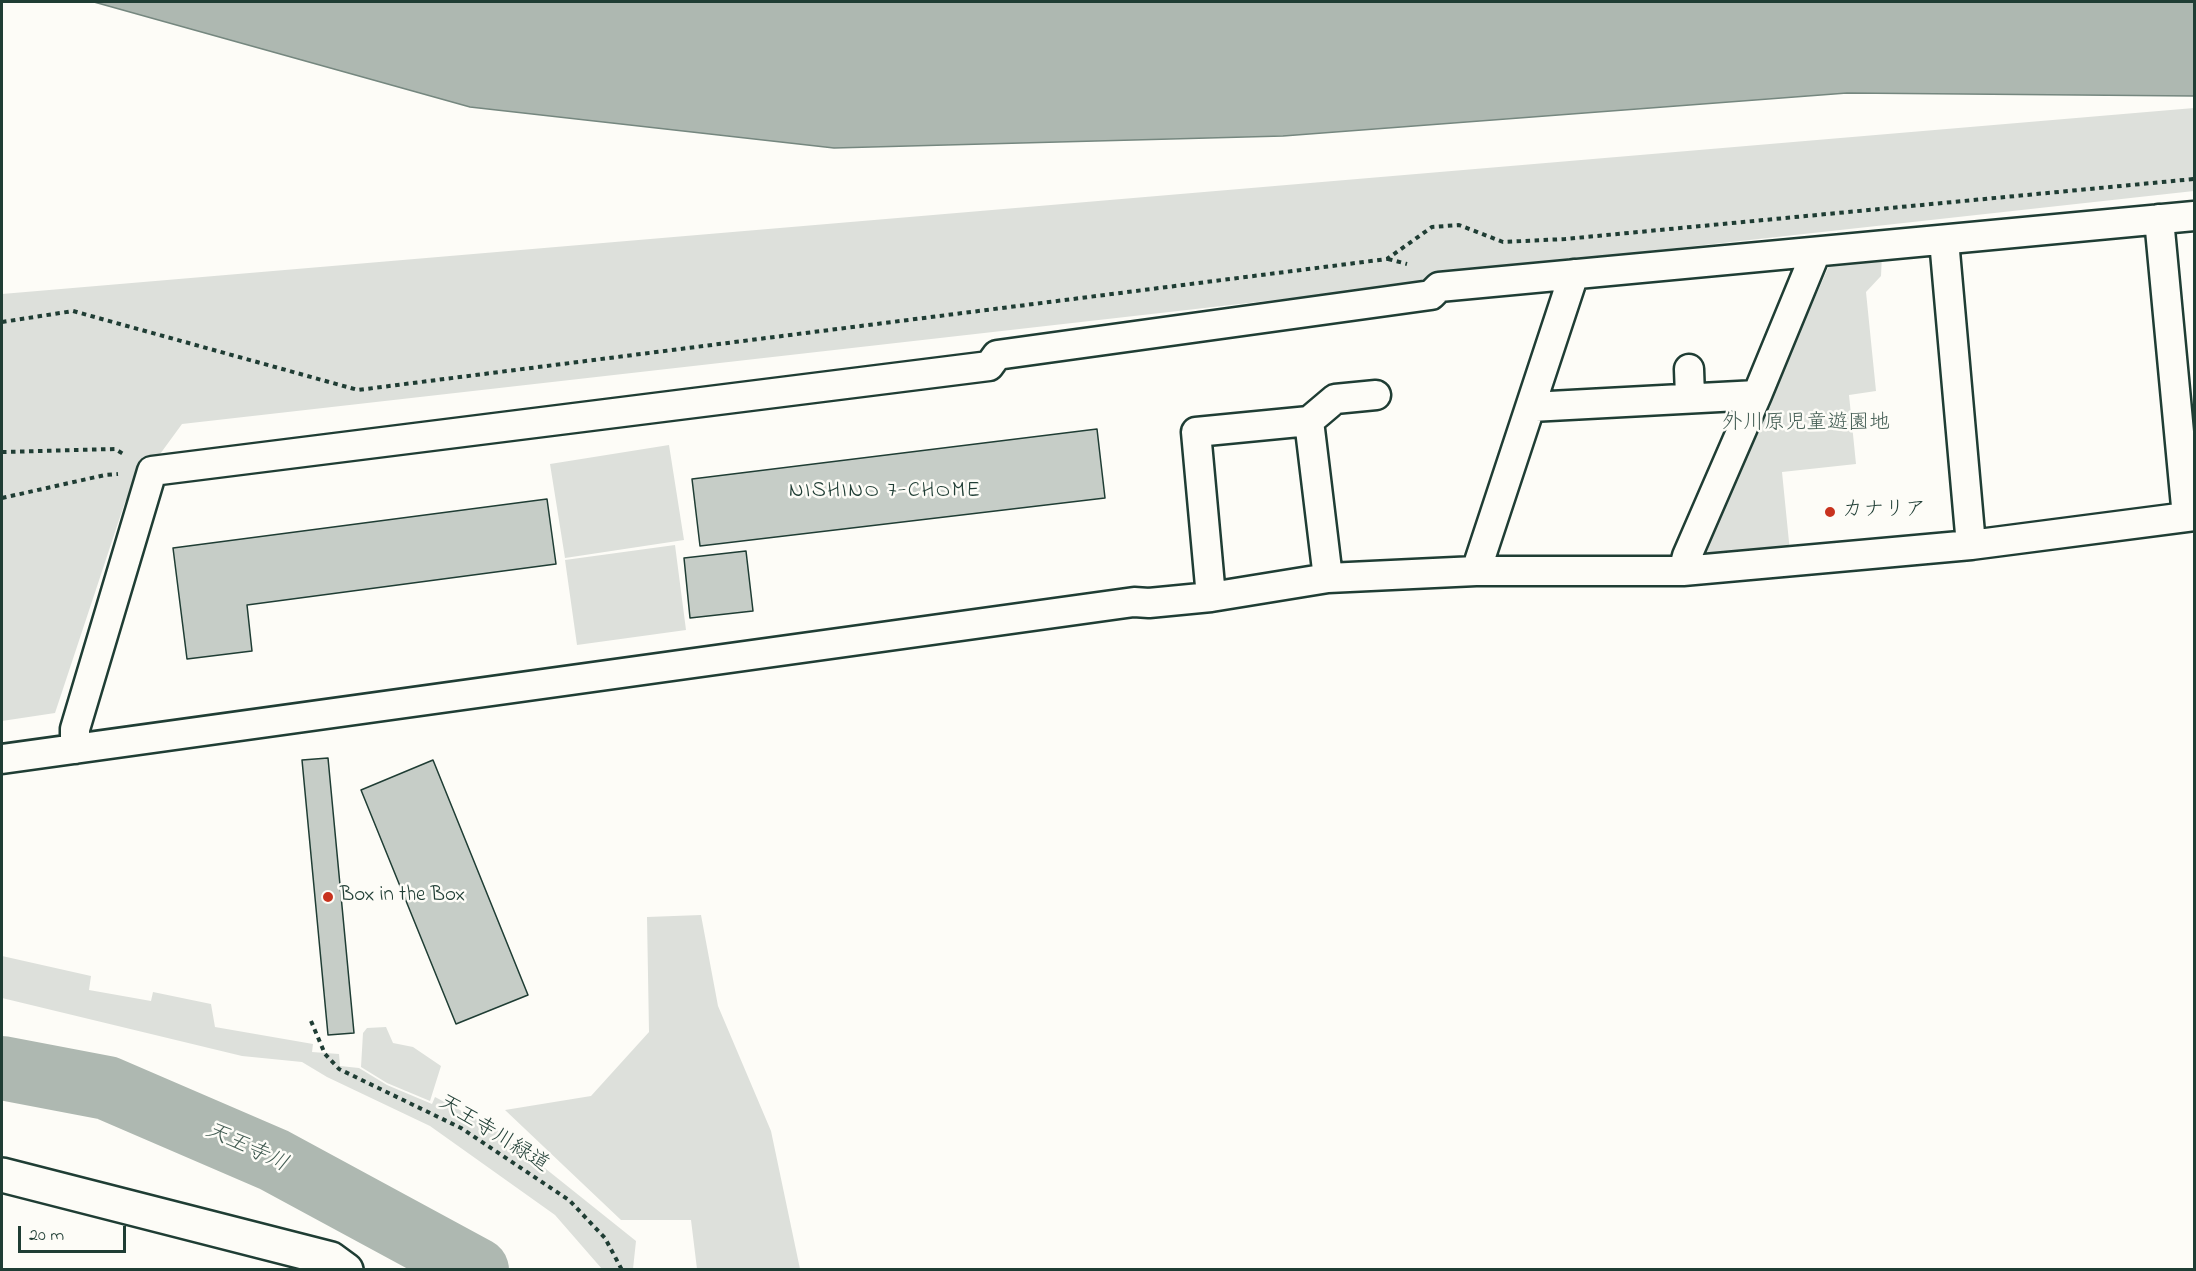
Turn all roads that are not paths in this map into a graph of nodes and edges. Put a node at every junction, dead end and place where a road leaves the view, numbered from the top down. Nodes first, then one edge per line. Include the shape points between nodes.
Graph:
1 (2194, 216) edge
2 (2159, 219) junction
3 (1944, 240) junction
4 (1816, 252) junction
5 (1574, 274) junction
6 (1689, 369) dead end
7 (1757, 394) junction
8 (1376, 395) dead end
9 (1690, 398) junction
10 (1531, 407) junction
11 (1309, 421) junction
12 (2191, 516) edge
13 (1971, 545) junction
14 (1476, 571) junction
15 (1683, 571) junction
16 (1328, 578) junction
17 (1211, 597) junction
18 (75, 749) junction
19 (2, 759) edge
20 (2, 1175) edge
21 (346, 1269) edge

1 - 2 street
2 - 3 street
2 - 12 street
3 - 4 street
3 - 13 street
4 - 5 street
4 - 7 street
5 - 10 street
5 - 18 street via 1438,287 1431,295 997,355 989,366 152,471 75,729
6 - 9 street
7 - 9 street
7 - 15 street
8 - 11 street via 1335,399
9 - 10 street
10 - 14 street
11 - 16 street
11 - 17 street via 1196,432
12 - 13 street
13 - 15 street
14 - 15 street
14 - 16 street
16 - 17 street
17 - 18 street via 1134,602
18 - 19 street
20 - 21 street via 331,1259

